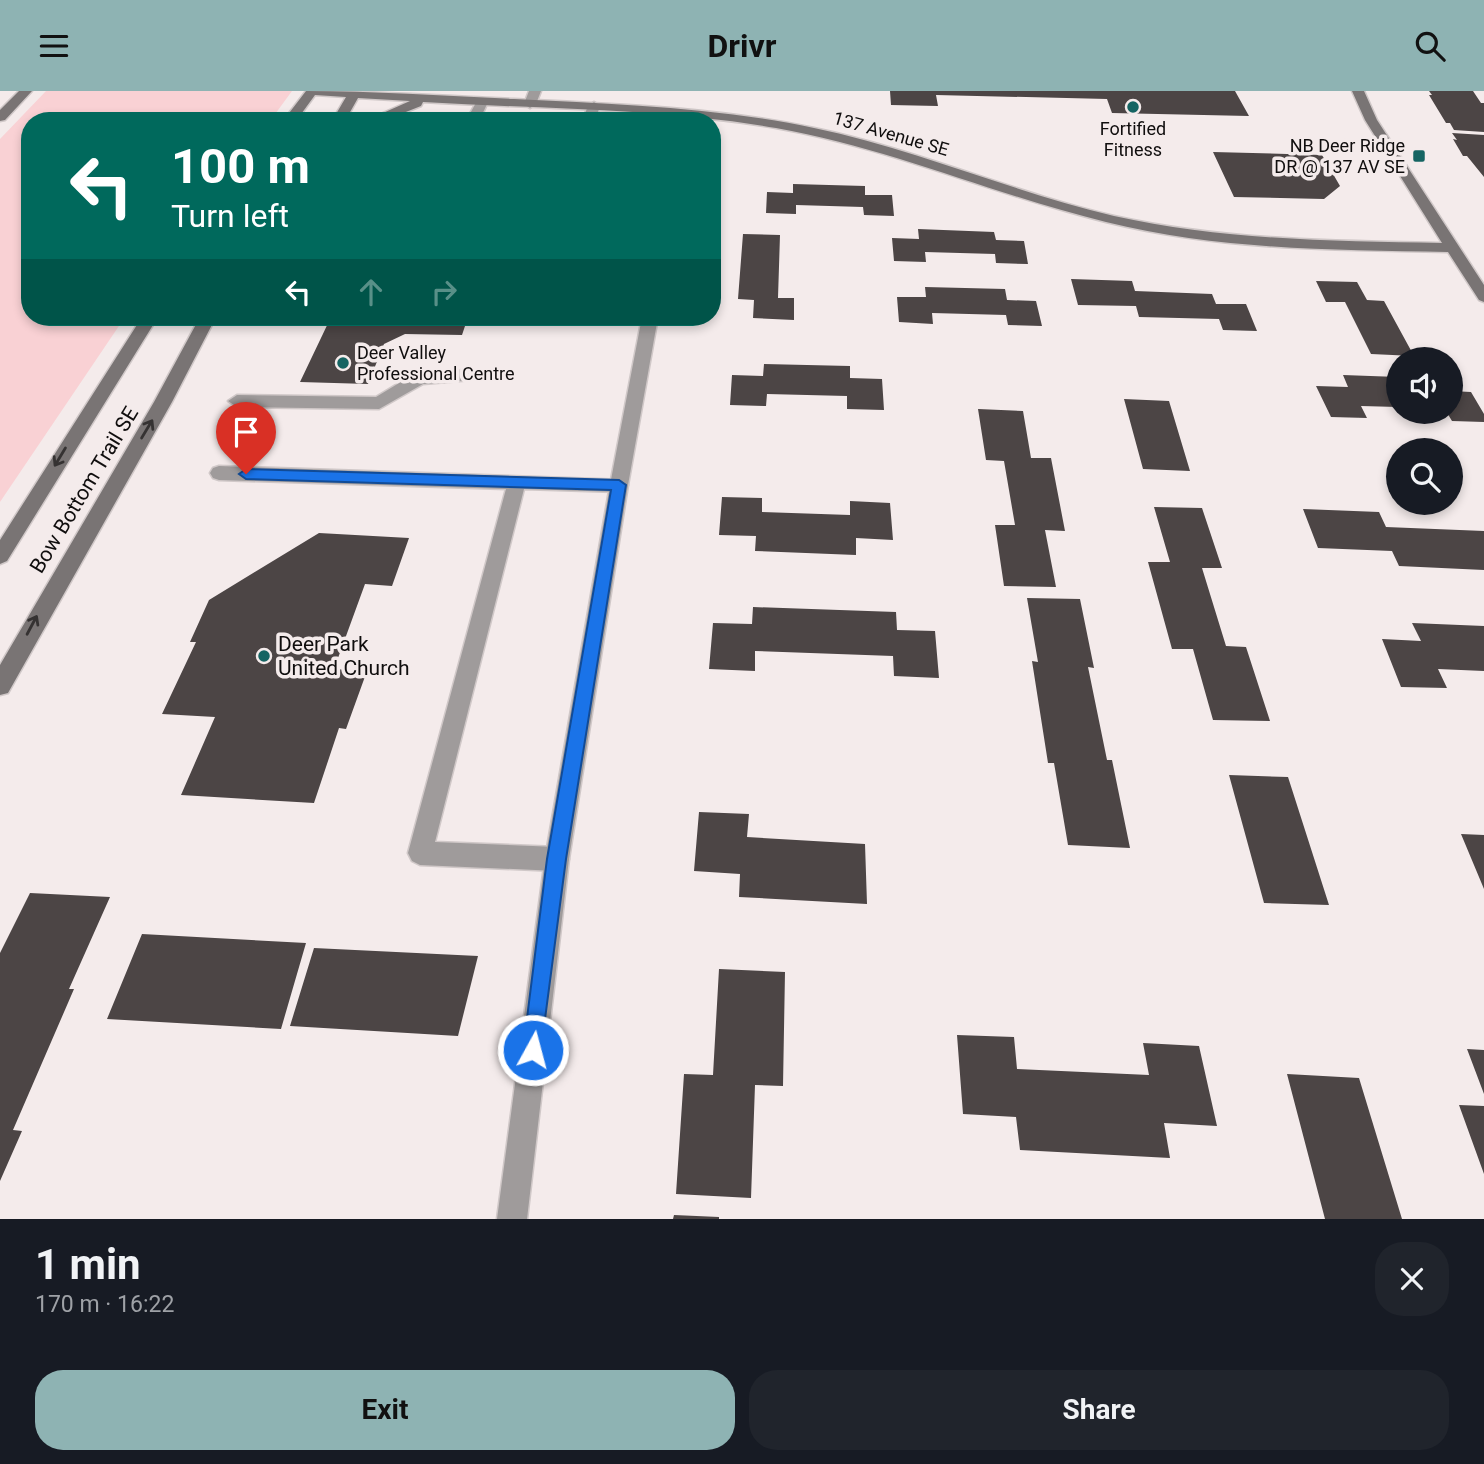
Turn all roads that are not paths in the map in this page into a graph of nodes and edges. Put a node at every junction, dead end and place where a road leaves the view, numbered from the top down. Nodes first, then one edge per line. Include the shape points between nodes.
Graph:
1 (26, 91) edge
2 (312, 91) edge
3 (1358, 91) edge
4 (355, 92) edge
5 (533, 97) edge
6 (429, 99) junction
7 (482, 102) junction
8 (594, 106) junction
9 (296, 112) edge
10 (343, 112) edge
11 (395, 112) edge
12 (477, 112) edge
13 (592, 112) edge
14 (644, 112) edge
15 (0, 117) edge
16 (721, 121) edge
17 (1452, 248) junction
18 (1484, 297) edge
19 (144, 326) edge
20 (202, 326) edge
21 (648, 326) edge
22 (465, 376) dead end
23 (237, 401) dead end
24 (219, 473) dead end
25 (517, 482) junction
26 (619, 485) junction
27 (0, 556) edge
28 (0, 686) edge
29 (556, 859) junction
30 (512, 1219) edge

1 - 15 street
2 - 4 street, 137 Avenue SE
2 - 9 street
3 - 17 street via 1371,120
4 - 6 street, 137 Avenue SE
4 - 10 street
5 - 7 street, 137 Avenue SE
5 - 8 street, 137 Avenue SE
6 - 7 street, 137 Avenue SE
6 - 11 street
7 - 12 street
8 - 13 street
8 - 14 street, 137 Avenue SE
16 - 17 street, 137 Avenue SE via 817,132 1150,228 1251,242
17 - 18 street
19 -> 27 street, Bow Bottom Trail SE
28 -> 20 street, Bow Bottom Trail SE
21 - 26 street
22 - 23 street via 420,378 379,403
24 - 25 street
25 - 26 street
25 - 29 street via 420,853
26 - 29 street
29 - 30 street

